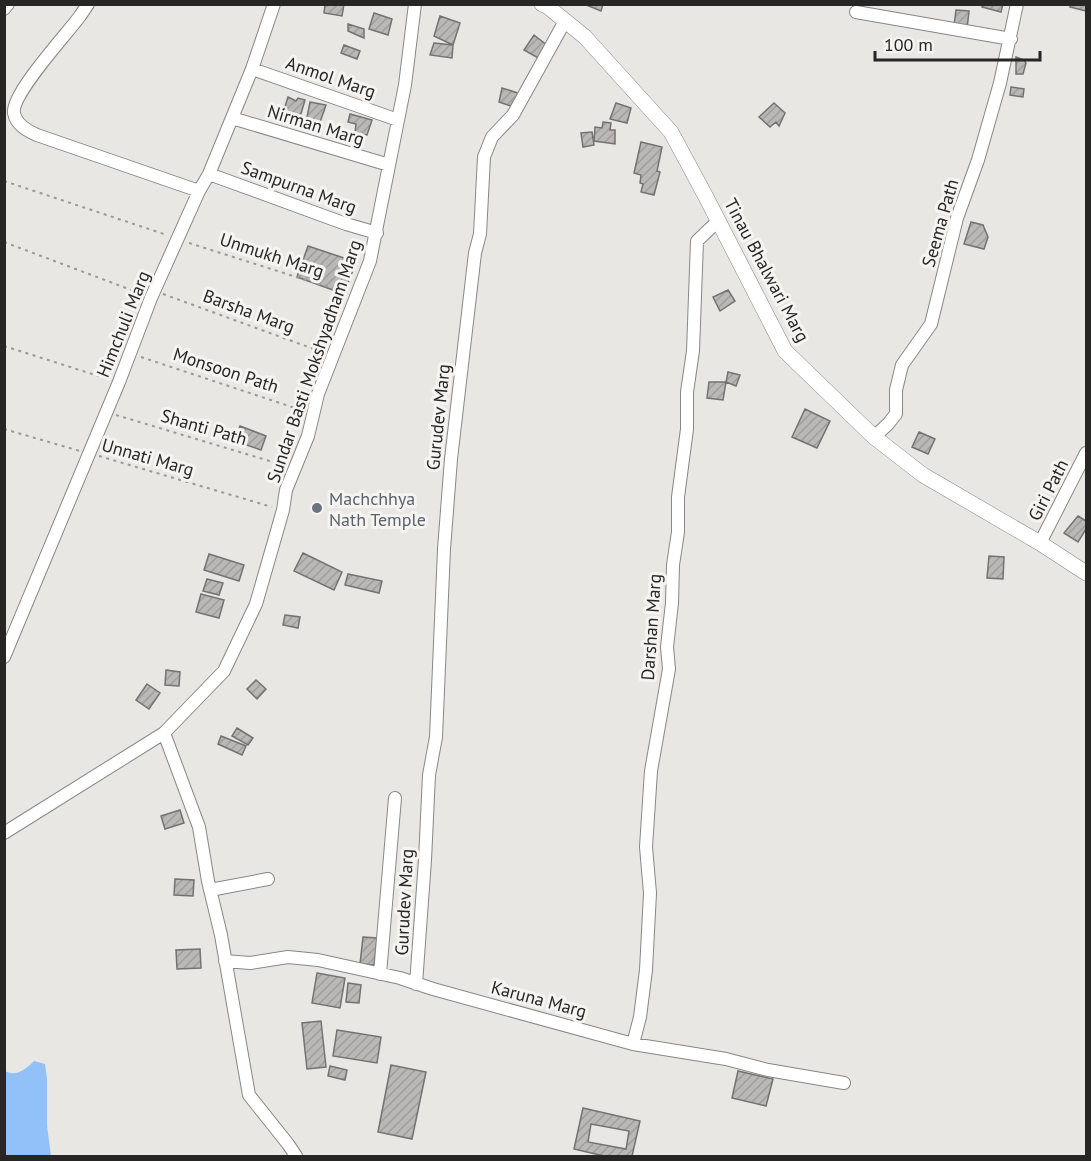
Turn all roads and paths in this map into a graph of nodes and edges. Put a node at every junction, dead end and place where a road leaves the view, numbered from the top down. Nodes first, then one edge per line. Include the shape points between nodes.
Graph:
1 (8, 4) edge
2 (88, 4) edge
3 (274, 4) edge
4 (415, 4) edge
5 (542, 4) edge
6 (1017, 4) edge
7 (4, 9) edge
8 (856, 12) dead end
9 (565, 21) junction
10 (1011, 39) junction
11 (252, 69) junction
12 (232, 118) junction
13 (398, 120) junction
14 (389, 165) junction
15 (209, 174) junction
16 (4, 181) edge
17 (199, 191) junction
18 (718, 221) junction
19 (377, 233) junction
20 (178, 239) junction
21 (4, 242) edge
22 (153, 294) junction
23 (357, 296) junction
24 (4, 346) edge
25 (130, 353) junction
26 (333, 356) junction
27 (119, 382) junction
28 (105, 412) junction
29 (313, 414) junction
30 (4, 429) edge
31 (874, 436) junction
32 (88, 453) junction
33 (1086, 453) edge
34 (294, 469) junction
35 (283, 510) junction
36 (1040, 543) junction
37 (1086, 573) edge
38 (4, 657) edge
39 (164, 733) junction
40 (395, 798) dead end
41 (4, 833) edge
42 (268, 879) dead end
43 (210, 890) junction
44 (225, 961) junction
45 (380, 974) junction
46 (416, 984) junction
47 (633, 1044) junction
48 (844, 1083) dead end
49 (296, 1156) edge

1 - 7 street
2 - 17 street via 16,100 14,113 20,126
3 - 11 street, Himchuli Marg
4 - 13 street, Sundar Basti Mokshyadham Marg
5 - 9 street, Tinau Bhalwari Marg
6 - 10 street, Seema Path
8 - 10 street
9 - 18 street, Tinau Bhalwari Marg via 671,132
9 - 46 street, Gurudev Marg via 513,115 492,137 484,157 480,234 450,459 436,737 429,775
10 - 31 street, Seema Path via 978,160 957,218 931,324 902,365 896,414
11 - 12 street, Himchuli Marg
11 - 13 street, Anmol Marg
12 - 14 street, Nirman Marg
12 - 15 street, Himchuli Marg
13 - 14 street, Sundar Basti Mokshyadham Marg
14 - 19 street, Sundar Basti Mokshyadham Marg
15 - 17 street, Himchuli Marg
15 - 19 street, Sampurna Marg
16 - 20 path, Unmukh Marg
17 - 20 street, Himchuli Marg
18 - 31 street, Tinau Bhalwari Marg via 785,351
18 - 47 street, Darshan Marg via 697,241 696,250 693,351 678,497 667,647 669,669 651,771 646,847 650,893 646,970
19 - 23 street, Sundar Basti Mokshyadham Marg
20 - 22 street, Himchuli Marg
20 - 23 path, Unmukh Marg
21 - 22 path, Barsha Marg
22 - 25 street, Himchuli Marg
22 - 26 path, Barsha Marg
23 - 26 street, Sundar Basti Mokshyadham Marg
24 - 27 path
25 - 27 street, Himchuli Marg
25 - 29 path, Monsoon Path
26 - 29 street, Sundar Basti Mokshyadham Marg
27 - 28 street, Himchuli Marg
28 - 32 street, Himchuli Marg
28 - 34 path, Shanti Path
29 - 34 street, Sundar Basti Mokshyadham Marg
30 - 32 path, Unnati Marg
31 - 36 street, Tinau Bhalwari Marg via 923,476
32 - 35 path, Unnati Marg
32 - 38 street, Himchuli Marg
33 - 36 street, Giri Path
34 - 35 street, Sundar Basti Mokshyadham Marg
35 - 39 street, Sundar Basti Mokshyadham Marg via 256,604 224,671
36 - 37 street, Tinau Bhalwari Marg
39 - 41 street, Sundar Basti Mokshyadham Marg
39 - 43 street via 199,827
40 - 45 street
42 - 43 street
43 - 44 street
44 - 45 street, Karuna Marg via 250,963 288,957
44 - 49 street via 249,1095
45 - 46 street, Karuna Marg
46 - 47 street, Karuna Marg
47 - 48 street, Karuna Marg

